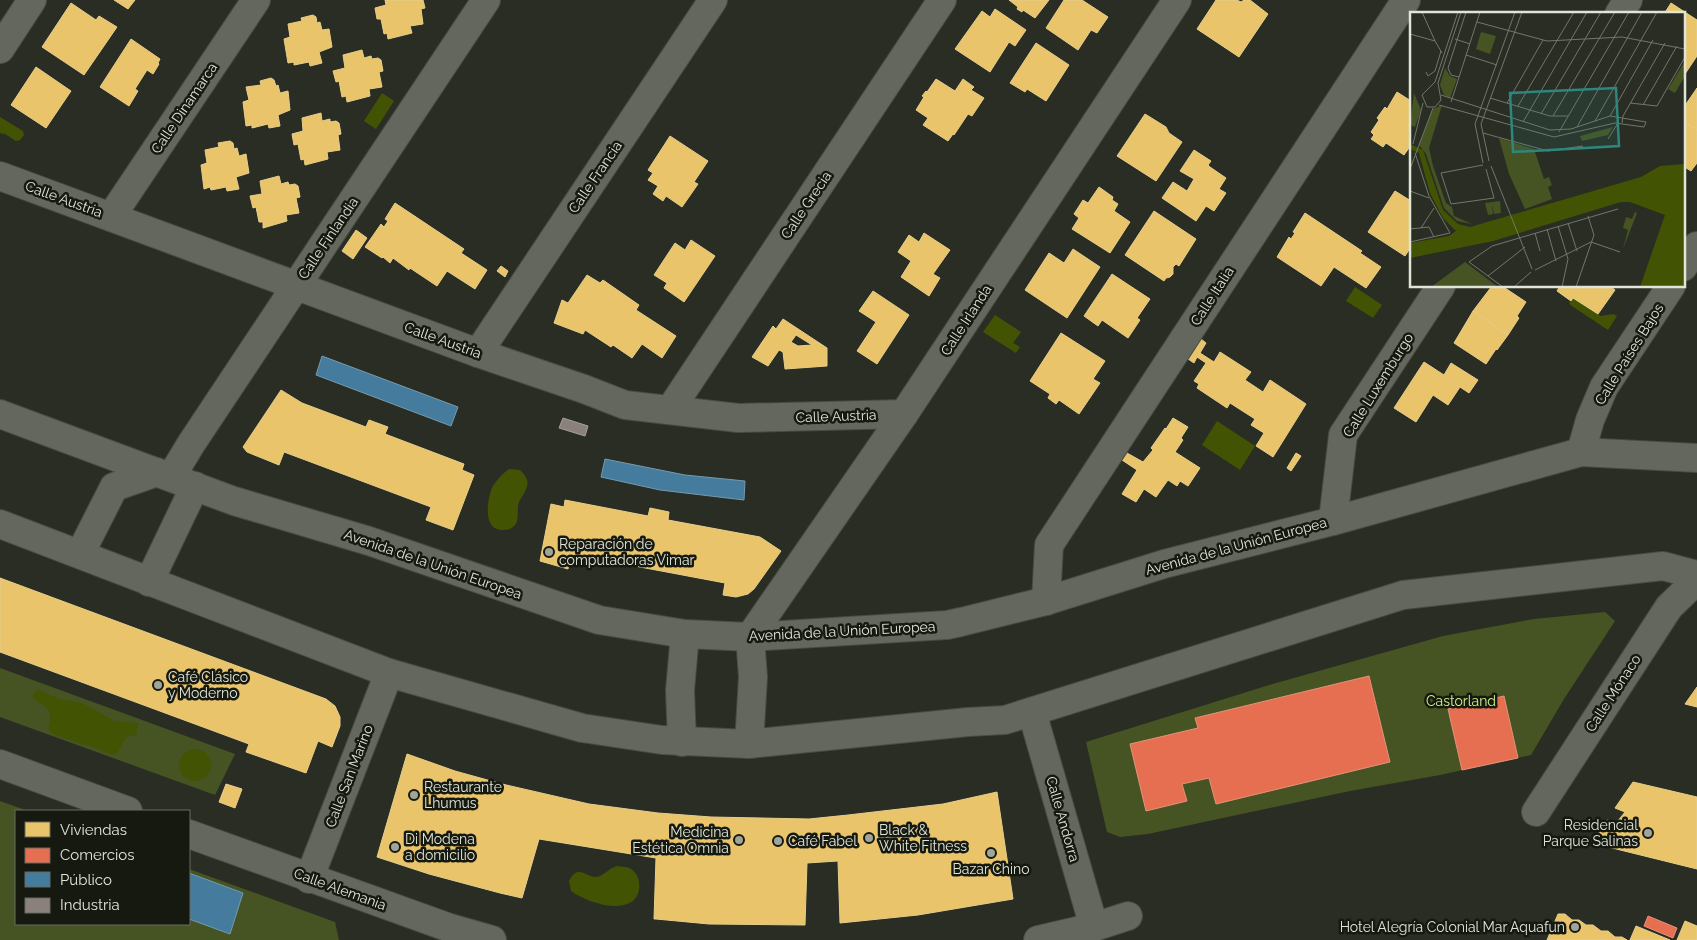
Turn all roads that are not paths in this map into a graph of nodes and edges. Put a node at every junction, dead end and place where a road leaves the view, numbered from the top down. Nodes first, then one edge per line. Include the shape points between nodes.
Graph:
1 (32, 0) edge
2 (256, 0) edge
3 (486, 0) edge
4 (712, 0) edge
5 (942, 0) edge
6 (1177, 0) edge
7 (1406, 0) edge
8 (1628, 0) edge
9 (1620, 12) edge
10 (0, 49) edge
11 (0, 176) edge
12 (112, 217) junction
13 (1697, 246) edge
14 (1684, 266) edge
15 (297, 286) junction
16 (1440, 288) edge
17 (1670, 288) edge
18 (478, 353) junction
19 (670, 410) junction
20 (0, 414) edge
21 (904, 414) junction
22 (1581, 452) junction
23 (1697, 458) edge
24 (174, 478) junction
25 (1333, 520) junction
26 (0, 524) edge
27 (80, 554) junction
28 (1697, 575) edge
29 (1697, 580) edge
30 (149, 582) junction
31 (1046, 600) junction
32 (685, 634) junction
33 (750, 637) junction
34 (389, 673) junction
35 (1032, 712) junction
36 (682, 742) junction
37 (749, 744) junction
38 (0, 764) edge
39 (125, 810) edge
40 (1536, 812) dead end
41 (190, 834) edge
42 (309, 879) junction
43 (1128, 916) dead end
44 (1094, 927) junction
45 (492, 940) edge
46 (1038, 940) edge

1 - 10 street
2 - 12 street, Calle Dinamarca
3 - 15 street, Calle Finlandia
4 - 18 street, Calle Francia
5 - 19 street, Calle Grecia
6 - 21 street, Calle Irlanda
7 - 31 street, Calle Italia via 1049,545
8 - 9 street
11 - 12 street, Calle Austria
12 - 15 street, Calle Austria
13 - 14 street
15 - 18 street, Calle Austria
15 - 24 street, Calle Finlandia via 192,444
16 - 25 street, Calle Luxemburgo via 1343,435
17 - 22 street, Calle Países Bajos via 1604,388
18 - 19 street, Calle Austria via 625,405
19 - 21 street, Calle Austria via 738,418
20 - 24 street, Avenida de la Unión Europea
21 - 33 street, Calle Irlanda
22 - 23 street, Avenida de la Unión Europea
22 - 25 street, Avenida de la Unión Europea
24 - 27 street via 114,487
24 - 30 street, Calle Finlandia
24 - 32 street, Avenida de la Unión Europea via 234,501 369,541 599,620
25 - 31 street, Avenida de la Unión Europea via 1164,564
26 - 27 street
27 - 30 street
28 - 35 street via 1663,566 1403,595
29 - 40 street, Calle Mónaco via 1669,607
30 - 34 street
31 - 33 street, Avenida de la Unión Europea via 948,625
32 - 33 street, Avenida de la Unión Europea
32 - 36 street via 680,690
33 - 37 street via 753,677
34 - 36 street via 582,728
34 - 42 street, Calle San Marino
35 - 37 street via 1005,720
35 - 44 street, Calle Andorra
36 - 37 street
38 - 39 street
41 - 42 street, Calle Alemania
42 - 45 street, Calle Alemania
43 - 44 street
44 - 46 street

